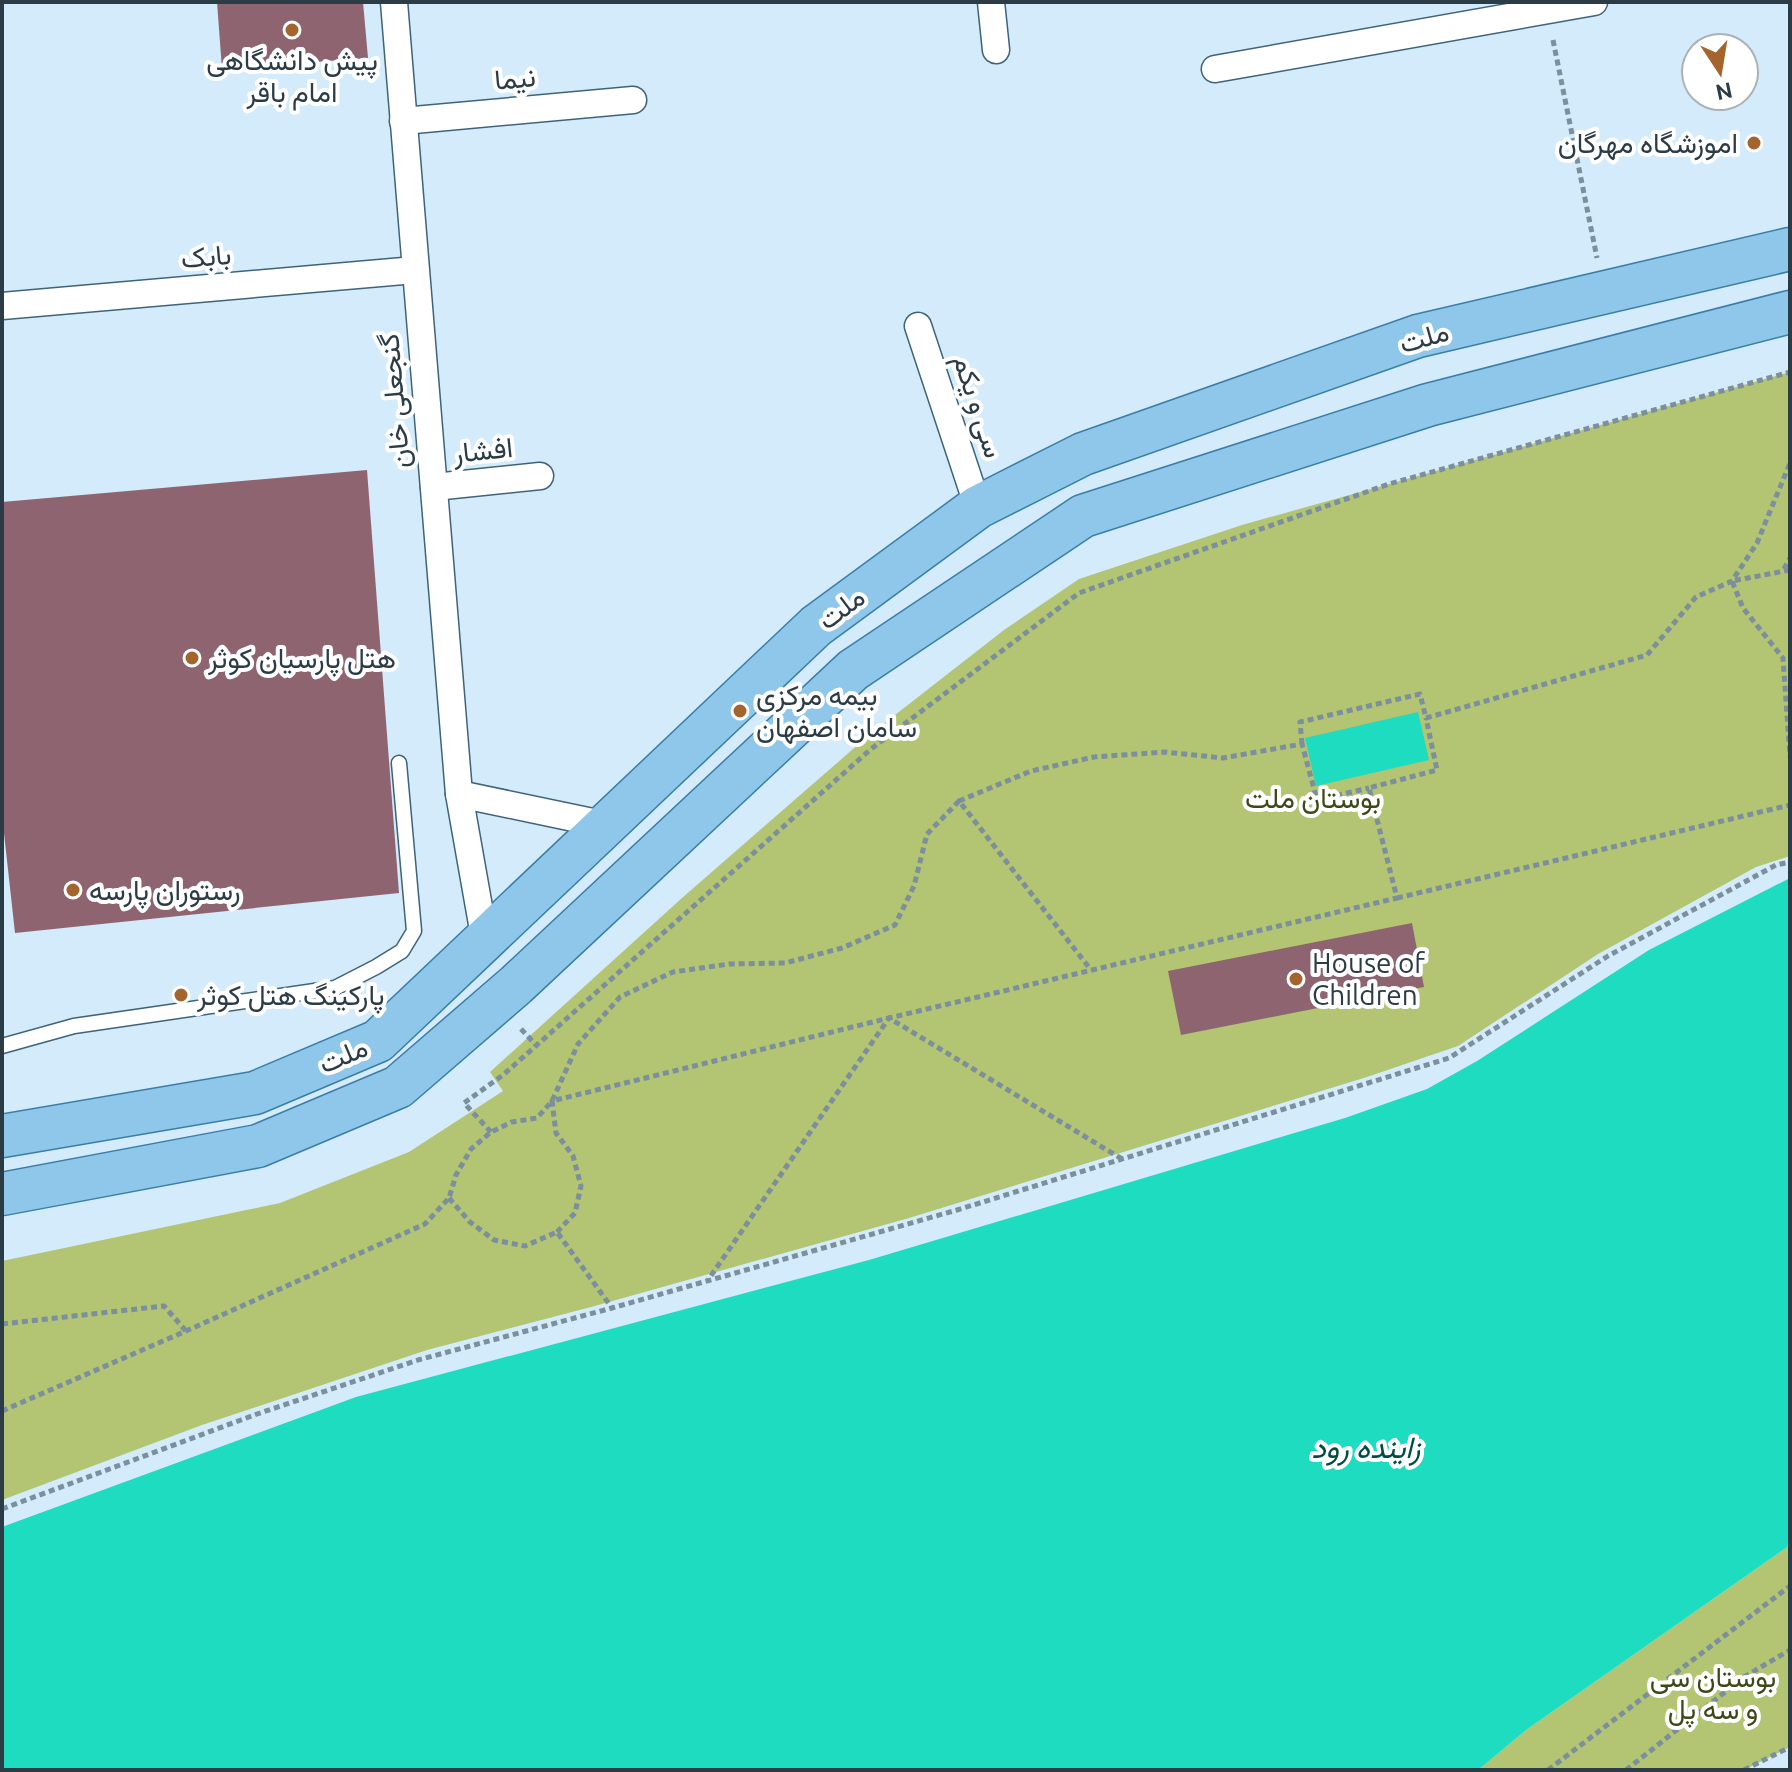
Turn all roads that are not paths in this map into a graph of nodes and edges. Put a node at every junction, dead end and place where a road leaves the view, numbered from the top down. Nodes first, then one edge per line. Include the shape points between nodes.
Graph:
1 (394, 2) edge
2 (991, 2) edge
3 (1594, 2) edge
4 (996, 50) dead end
5 (1215, 69) dead end
6 (633, 100) dead end
7 (403, 121) junction
8 (1790, 249) edge
9 (415, 270) junction
10 (2, 306) edge
11 (1790, 312) edge
12 (918, 326) dead end
13 (540, 476) dead end
14 (434, 487) junction
15 (978, 507) junction
16 (399, 763) dead end
17 (459, 794) junction
18 (607, 825) junction
19 (485, 941) junction
20 (2, 1046) edge
21 (2, 1136) edge
22 (2, 1194) edge

1 - 7 street, گنجعلی خان
2 - 4 street
3 - 5 street
6 - 7 street, نیما
7 - 9 street, گنجعلی خان
8 - 15 main road, ملت via 1418,336 1083,454
9 - 10 street, بابک
9 - 14 street, گنجعلی خان
11 - 22 main road, ملت via 1428,405 1083,516 853,670 516,985 398,1087 258,1146
12 - 15 street, سی و یکم
13 - 14 street, افشار
14 - 17 street, گنجعلی خان
15 - 18 main road, ملت via 816,626
16 - 20 lane via 414,931 402,951 335,988 74,1026
17 - 18 street
17 - 19 street, گنجعلی خان
18 - 19 main road, ملت
19 - 21 main road, ملت via 378,1041 255,1093

